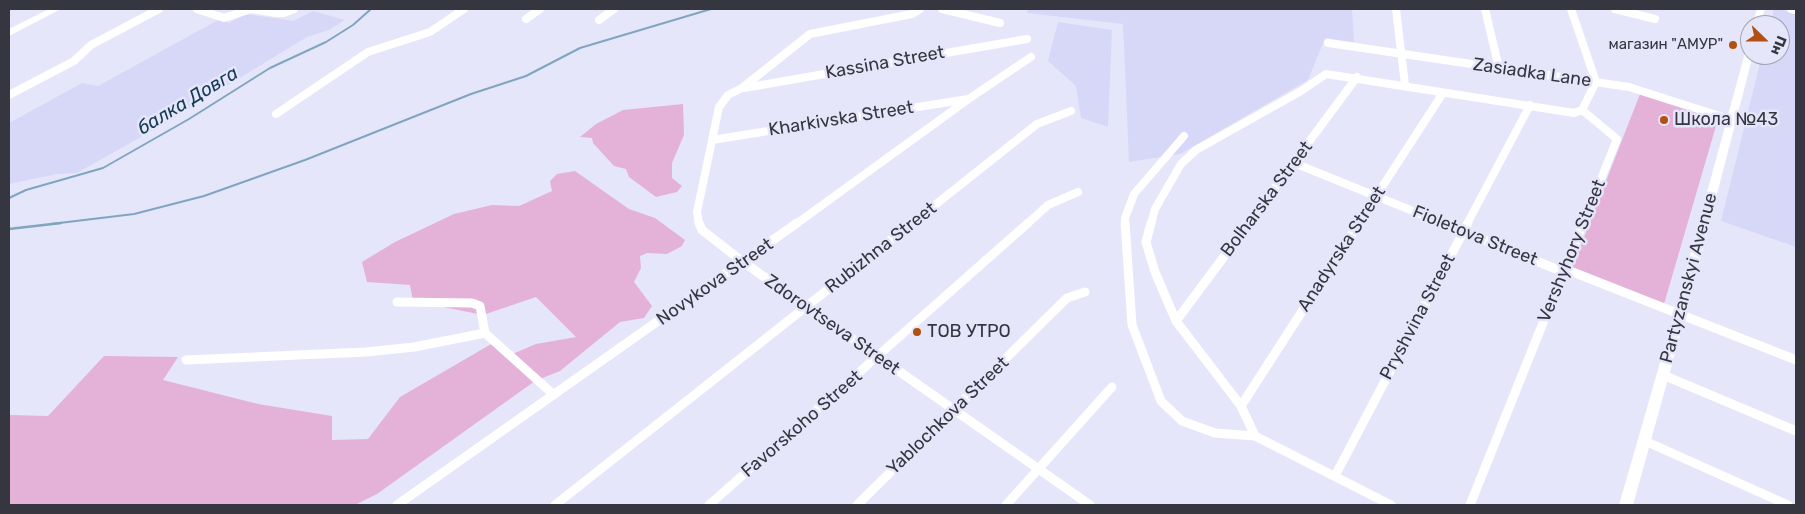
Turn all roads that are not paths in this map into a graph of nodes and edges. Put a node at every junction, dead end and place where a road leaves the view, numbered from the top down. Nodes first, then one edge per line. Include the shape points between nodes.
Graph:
1 (43, 9) edge
2 (56, 9) edge
3 (159, 9) edge
4 (197, 9) edge
5 (251, 9) edge
6 (294, 9) edge
7 (464, 9) edge
8 (540, 9) edge
9 (614, 9) edge
10 (920, 9) edge
11 (942, 9) edge
12 (1396, 9) edge
13 (1485, 9) edge
14 (1571, 9) edge
15 (1615, 9) edge
16 (1791, 9) edge
17 (1796, 10) edge
18 (526, 19) dead end
19 (1655, 19) dead end
20 (599, 20) dead end
21 (1000, 23) dead end
22 (9, 26) edge
23 (9, 33) edge
24 (1027, 39) dead end
25 (1328, 43) dead end
26 (1401, 53) junction
27 (1031, 57) dead end
28 (1746, 65) edge
29 (1499, 68) junction
30 (1357, 77) junction
31 (1596, 82) junction
32 (1405, 85) junction
33 (742, 88) junction
34 (1443, 93) junction
35 (9, 95) edge
36 (970, 98) junction
37 (1530, 106) junction
38 (1582, 110) junction
39 (1071, 111) dead end
40 (276, 114) dead end
41 (1732, 120) junction
42 (1184, 136) dead end
43 (712, 140) junction
44 (1294, 163) junction
45 (1078, 192) dead end
46 (1377, 196) junction
47 (1464, 231) junction
48 (743, 262) junction
49 (1565, 269) junction
50 (1085, 292) dead end
51 (397, 302) dead end
52 (807, 307) junction
53 (1680, 314) junction
54 (1176, 321) junction
55 (485, 333) junction
56 (878, 357) junction
57 (186, 360) dead end
58 (1796, 360) edge
59 (1663, 375) junction
60 (1112, 387) dead end
61 (554, 395) junction
62 (1241, 406) junction
63 (954, 411) junction
64 (1796, 430) edge
65 (1255, 436) junction
66 (1645, 441) junction
67 (1038, 470) junction
68 (1335, 476) junction
69 (397, 505) edge
70 (555, 505) edge
71 (709, 505) edge
72 (857, 505) edge
73 (1006, 505) edge
74 (1090, 505) edge
75 (1391, 505) edge
76 (1470, 505) edge
77 (1626, 505) edge
78 (1788, 505) edge

1 - 22 main road
2 - 23 main road
3 - 35 street via 91,45 74,61
4 - 5 street via 224,18
5 - 6 street via 276,13
7 - 40 street via 430,32 368,52
8 - 18 street
9 - 20 street
10 - 33 street, Zdorovtseva Street via 912,14 810,34
11 - 21 street
12 - 26 street
13 - 29 street
14 - 31 street
15 - 19 street
16 - 17 street
24 - 33 street, Kassina Street
25 - 26 street, Zasiadka Lane
26 - 29 street, Zasiadka Lane
26 - 32 street
27 - 36 street, Novykova Street
28 - 41 street, Partyzanskyi Avenue
29 - 31 street, Zasiadka Lane
30 - 32 street, Zasiadka Lane
30 - 44 street, Bolharska Street
30 - 54 street, Zasiadka Lane via 1321,76 1301,91 1196,150 1181,164 1155,209 1146,242 1154,272
31 - 38 street
31 - 41 street, Zasiadka Lane via 1629,87
32 - 34 street, Zasiadka Lane
33 - 43 street, Zdorovtseva Street via 728,95 719,107
34 - 37 street, Zasiadka Lane
34 - 46 street, Anadyrska Street
36 - 43 street, Kharkivska Street
36 - 48 street, Novykova Street
37 - 38 street, Zasiadka Lane via 1574,112
37 - 47 street, Pryshvina Street
38 - 49 street, Vershyhory Street via 1617,139
39 - 52 street, Rubizhna Street via 1037,124
41 - 53 street, Partyzanskyi Avenue
42 - 65 street via 1134,194 1125,218 1132,325 1161,401 1182,421 1215,434
43 - 48 street, Zdorovtseva Street via 697,212 698,221 702,230
44 - 46 street, Fioletova Street
44 - 54 street, Bolharska Street
45 - 56 street, Favorskoho Street via 1048,204
46 - 47 street, Fioletova Street
46 - 62 street, Anadyrska Street
47 - 49 street, Fioletova Street via 1556,269
47 - 68 street, Pryshvina Street
48 - 52 street, Zdorovtseva Street
48 - 61 street, Novykova Street
49 - 53 street, Fioletova Street
49 - 76 street, Vershyhory Street
50 - 63 street, Yablochkova Street via 1067,298
51 - 55 street via 472,303 480,306
52 - 56 street, Zdorovtseva Street
52 - 70 street, Rubizhna Street
53 - 58 street, Fioletova Street
53 - 59 street, Partyzanskyi Avenue
54 - 62 street
55 - 57 street via 414,347 366,352
55 - 61 street
56 - 63 street, Zdorovtseva Street
56 - 71 street, Favorskoho Street
59 - 64 street
59 - 66 street, Partyzanskyi Avenue
60 - 67 street
61 - 69 street, Novykova Street
62 - 65 street
63 - 67 street, Zdorovtseva Street
63 - 72 street, Yablochkova Street
65 - 68 street
66 - 77 street, Partyzanskyi Avenue
66 - 78 street
67 - 73 street
67 - 74 street, Zdorovtseva Street
68 - 75 street

